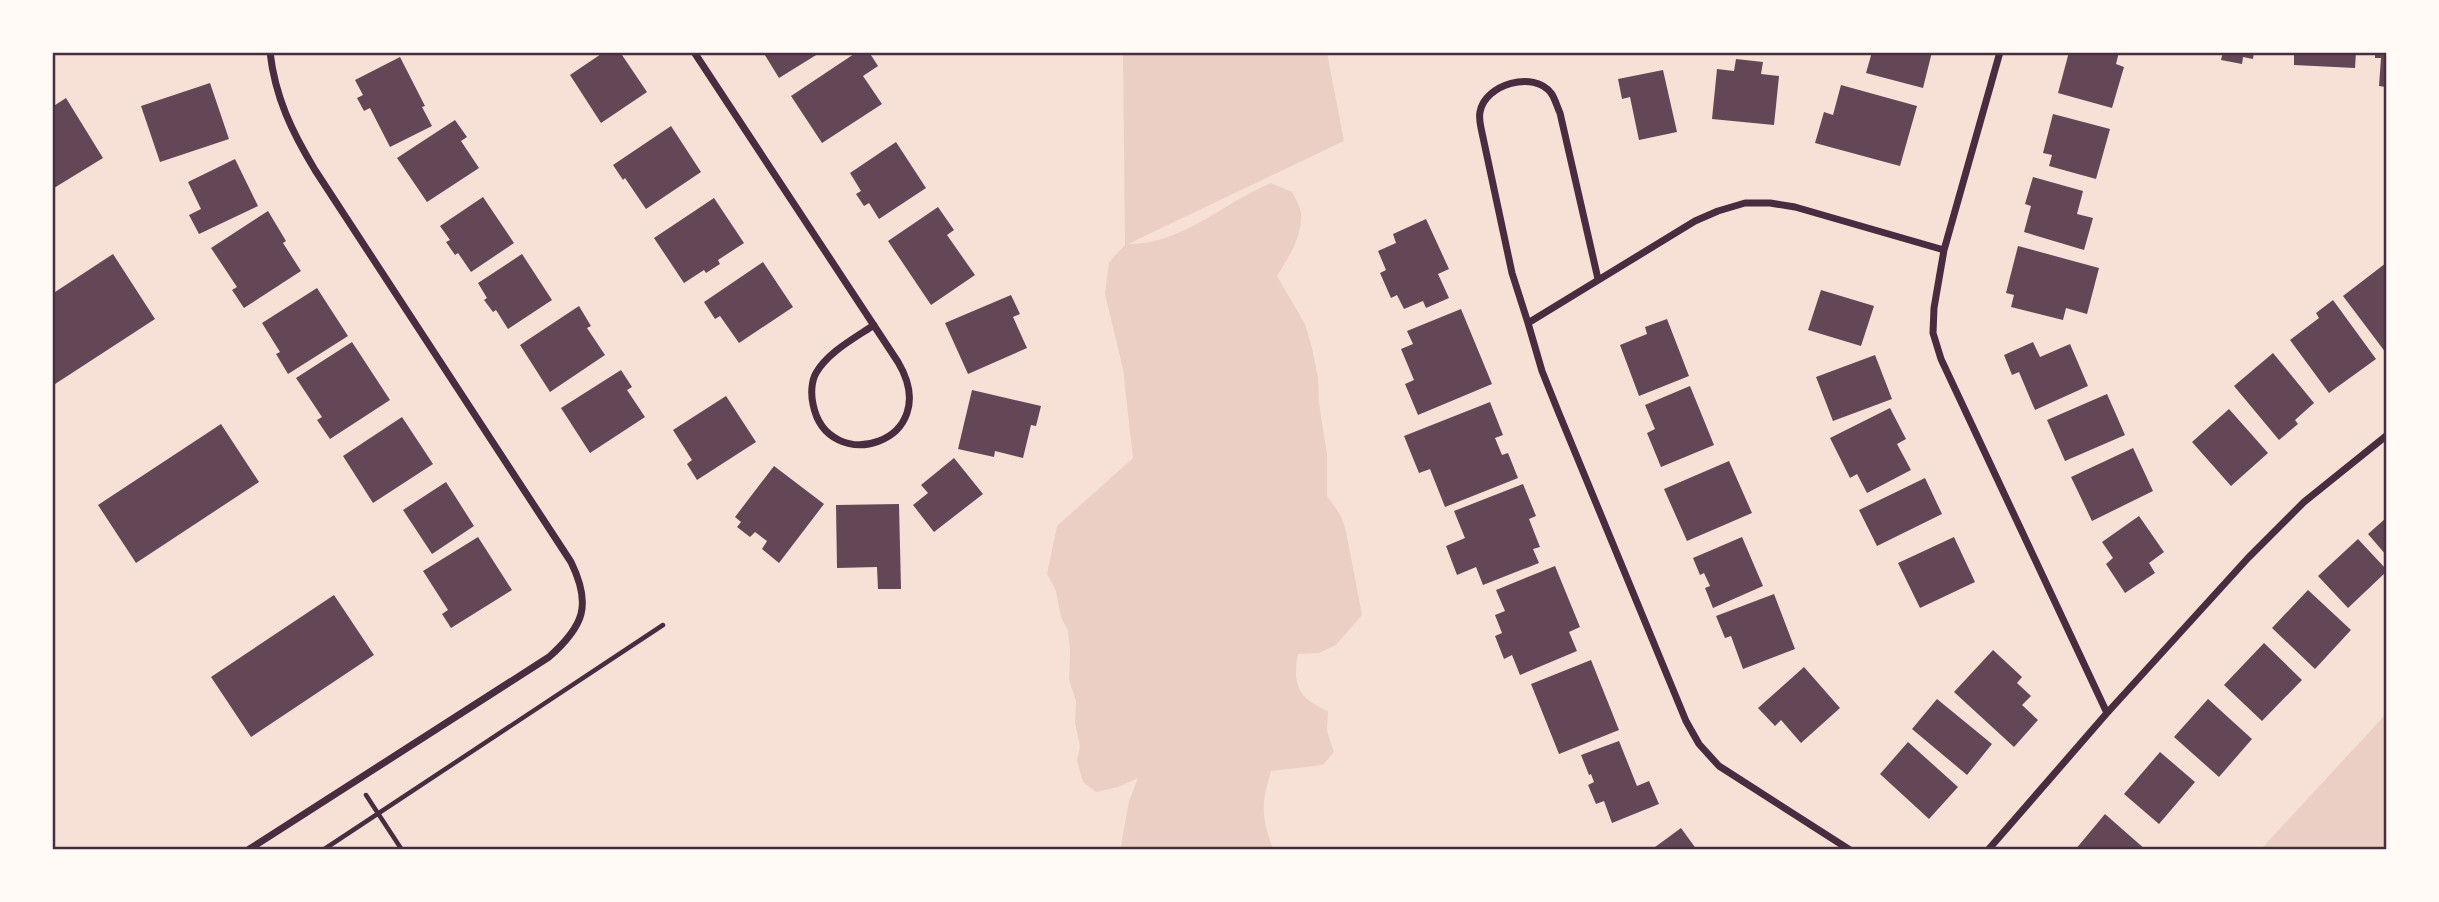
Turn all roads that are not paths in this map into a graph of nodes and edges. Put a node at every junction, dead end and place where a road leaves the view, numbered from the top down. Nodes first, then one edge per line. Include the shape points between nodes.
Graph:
1 (270, 52) edge
2 (694, 52) edge
3 (2000, 52) edge
4 (1944, 250) junction
5 (1598, 279) junction
6 (1528, 323) junction
7 (874, 325) junction
8 (2386, 436) edge
9 (2107, 713) junction
10 (248, 849) edge
11 (1850, 849) edge
12 (1988, 849) edge

1 - 10 street via 281,107 293,134 571,562 584,610 576,630 549,657
2 - 7 street
3 - 4 street
4 - 5 street via 1796,207 1745,203 1695,221
4 - 9 street via 1933,333 1941,359
5 - 6 street
5 - 6 street via 1560,113 1550,92 1537,84 1500,86 1480,111 1481,128 1512,273
6 - 11 street via 1554,401 1699,744 1719,766
7 - 7 street via 907,377 910,406 901,425 888,437 851,444 823,428 814,414 811,394 816,374 830,356
8 - 9 street via 2304,502
9 - 12 street

